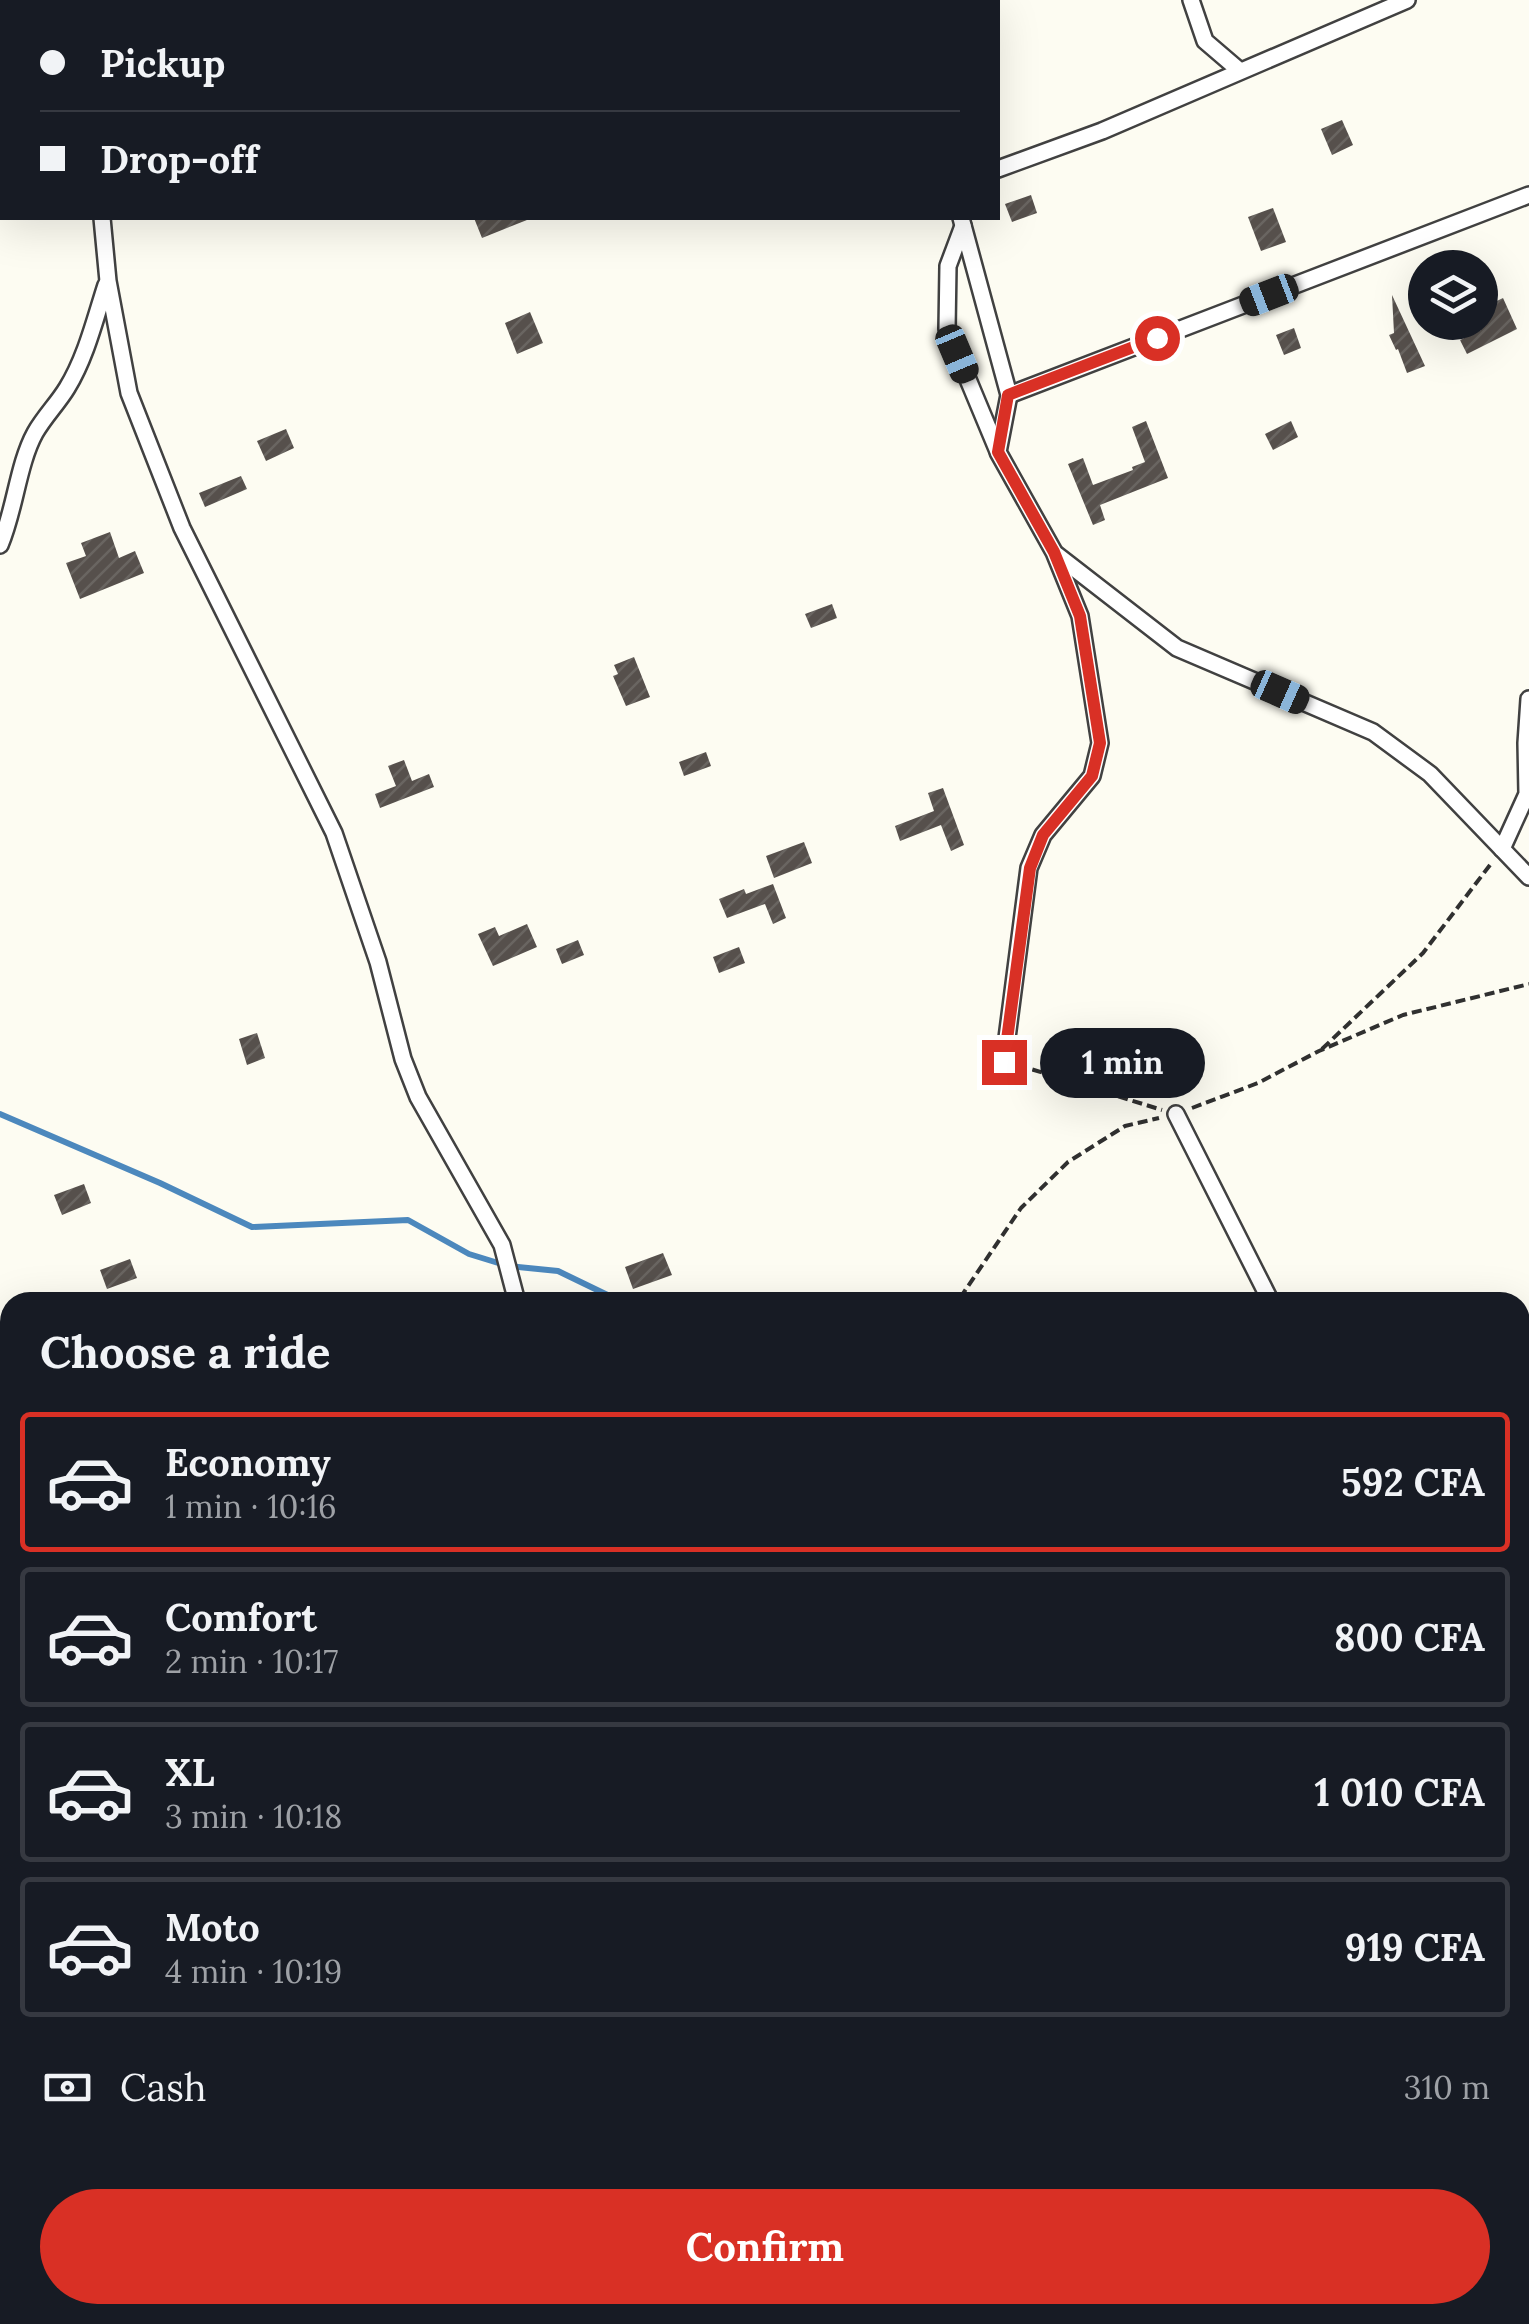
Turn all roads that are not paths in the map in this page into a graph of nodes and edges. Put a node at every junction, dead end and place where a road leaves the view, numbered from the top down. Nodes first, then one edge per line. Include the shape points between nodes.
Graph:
1 (1191, 0) edge
2 (1407, 0) edge
3 (1240, 72) junction
4 (1000, 168) edge
5 (1529, 195) edge
6 (102, 220) edge
7 (960, 220) edge
8 (108, 281) junction
9 (1008, 395) junction
10 (998, 452) junction
11 (0, 545) edge
12 (1054, 552) junction
13 (1529, 698) edge
14 (1502, 849) junction
15 (1529, 877) edge
16 (1004, 1062) road end
17 (1176, 1114) road end
18 (514, 1292) edge
19 (1266, 1292) edge

1 - 3 street via 1204,41
2 - 3 street
3 - 4 street
5 - 9 street
6 - 8 street
7 - 9 street
7 - 10 street via 948,266 947,329
8 - 11 street via 68,386 34,434
8 - 18 street via 129,393 176,511 334,833 403,1059 502,1245
9 - 10 street
10 - 12 street
12 - 14 street via 1178,648 1373,732 1430,774
12 - 16 street via 1080,616 1100,743 1092,776 1043,835 1030,868
13 - 14 street via 1526,794
14 - 15 street
17 - 19 street

